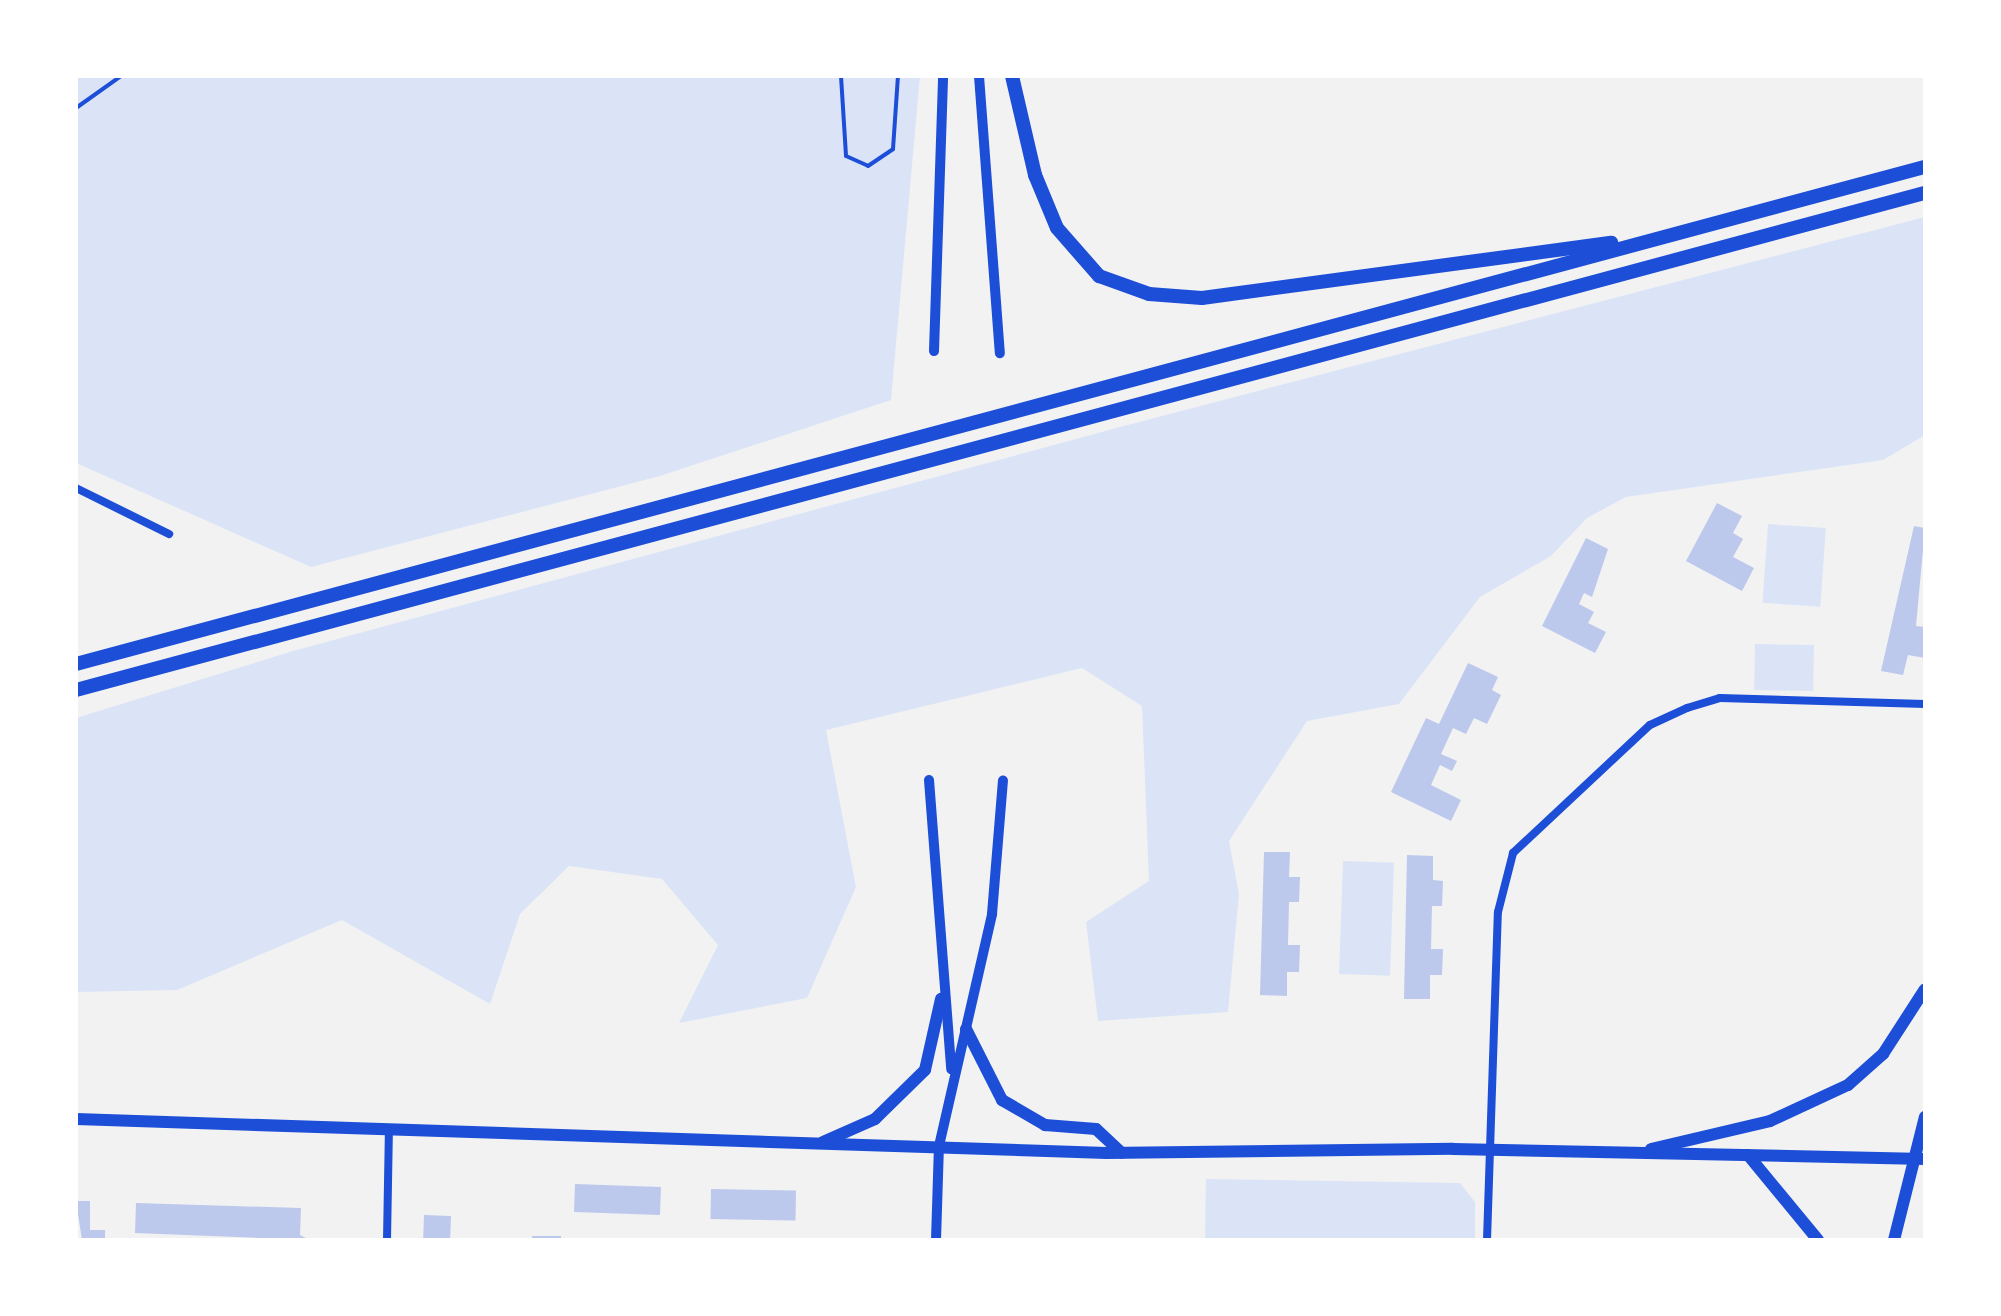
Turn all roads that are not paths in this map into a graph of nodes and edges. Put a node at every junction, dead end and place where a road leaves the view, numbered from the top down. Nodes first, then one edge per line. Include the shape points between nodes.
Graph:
1 (121, 76) edge
2 (841, 76) edge
3 (898, 76) edge
4 (943, 76) edge
5 (979, 76) edge
6 (1012, 76) edge
7 (76, 108) edge
8 (1925, 167) edge
9 (1925, 193) edge
10 (1671, 235) junction
11 (934, 351) dead end
12 (1000, 353) dead end
13 (76, 488) edge
14 (169, 534) dead end
15 (76, 664) edge
16 (76, 690) edge
17 (1925, 704) edge
18 (929, 780) dead end
19 (1003, 780) dead end
20 (1925, 989) edge
21 (941, 999) junction
22 (966, 1029) junction
23 (952, 1073) junction
24 (1925, 1117) edge
25 (76, 1119) edge
26 (389, 1130) junction
27 (820, 1144) junction
28 (939, 1146) junction
29 (1489, 1149) junction
30 (1122, 1153) junction
31 (1634, 1153) junction
32 (1748, 1155) junction
33 (1920, 1159) edge
34 (387, 1240) edge
35 (936, 1240) edge
36 (1487, 1240) edge
37 (1818, 1240) edge
38 (1894, 1240) edge

1 - 7 lane
2 - 3 lane via 846,156 868,166 893,149
4 - 11 street
5 - 12 street
6 - 10 highway via 1035,175 1057,228 1099,276 1149,294 1202,298
8 - 10 highway
9 - 16 highway via 290,627
10 - 15 highway
13 - 14 street
17 - 29 street via 1720,698 1687,708 1650,725 1513,853 1499,902
18 - 21 street
19 - 22 street via 992,914
20 - 31 main road via 1883,1054 1848,1085 1770,1121
21 - 23 street
21 - 27 main road via 925,1070 875,1119
22 - 23 street
22 - 30 main road via 1002,1100 1045,1125 1096,1129
23 - 28 street
24 - 33 main road
25 - 26 main road
26 - 27 main road
26 - 34 street
27 - 28 main road
28 - 30 main road
28 - 35 street
29 - 30 main road
29 - 31 main road
29 - 36 street
31 - 32 main road
32 - 33 main road
32 - 37 main road
33 - 38 main road

